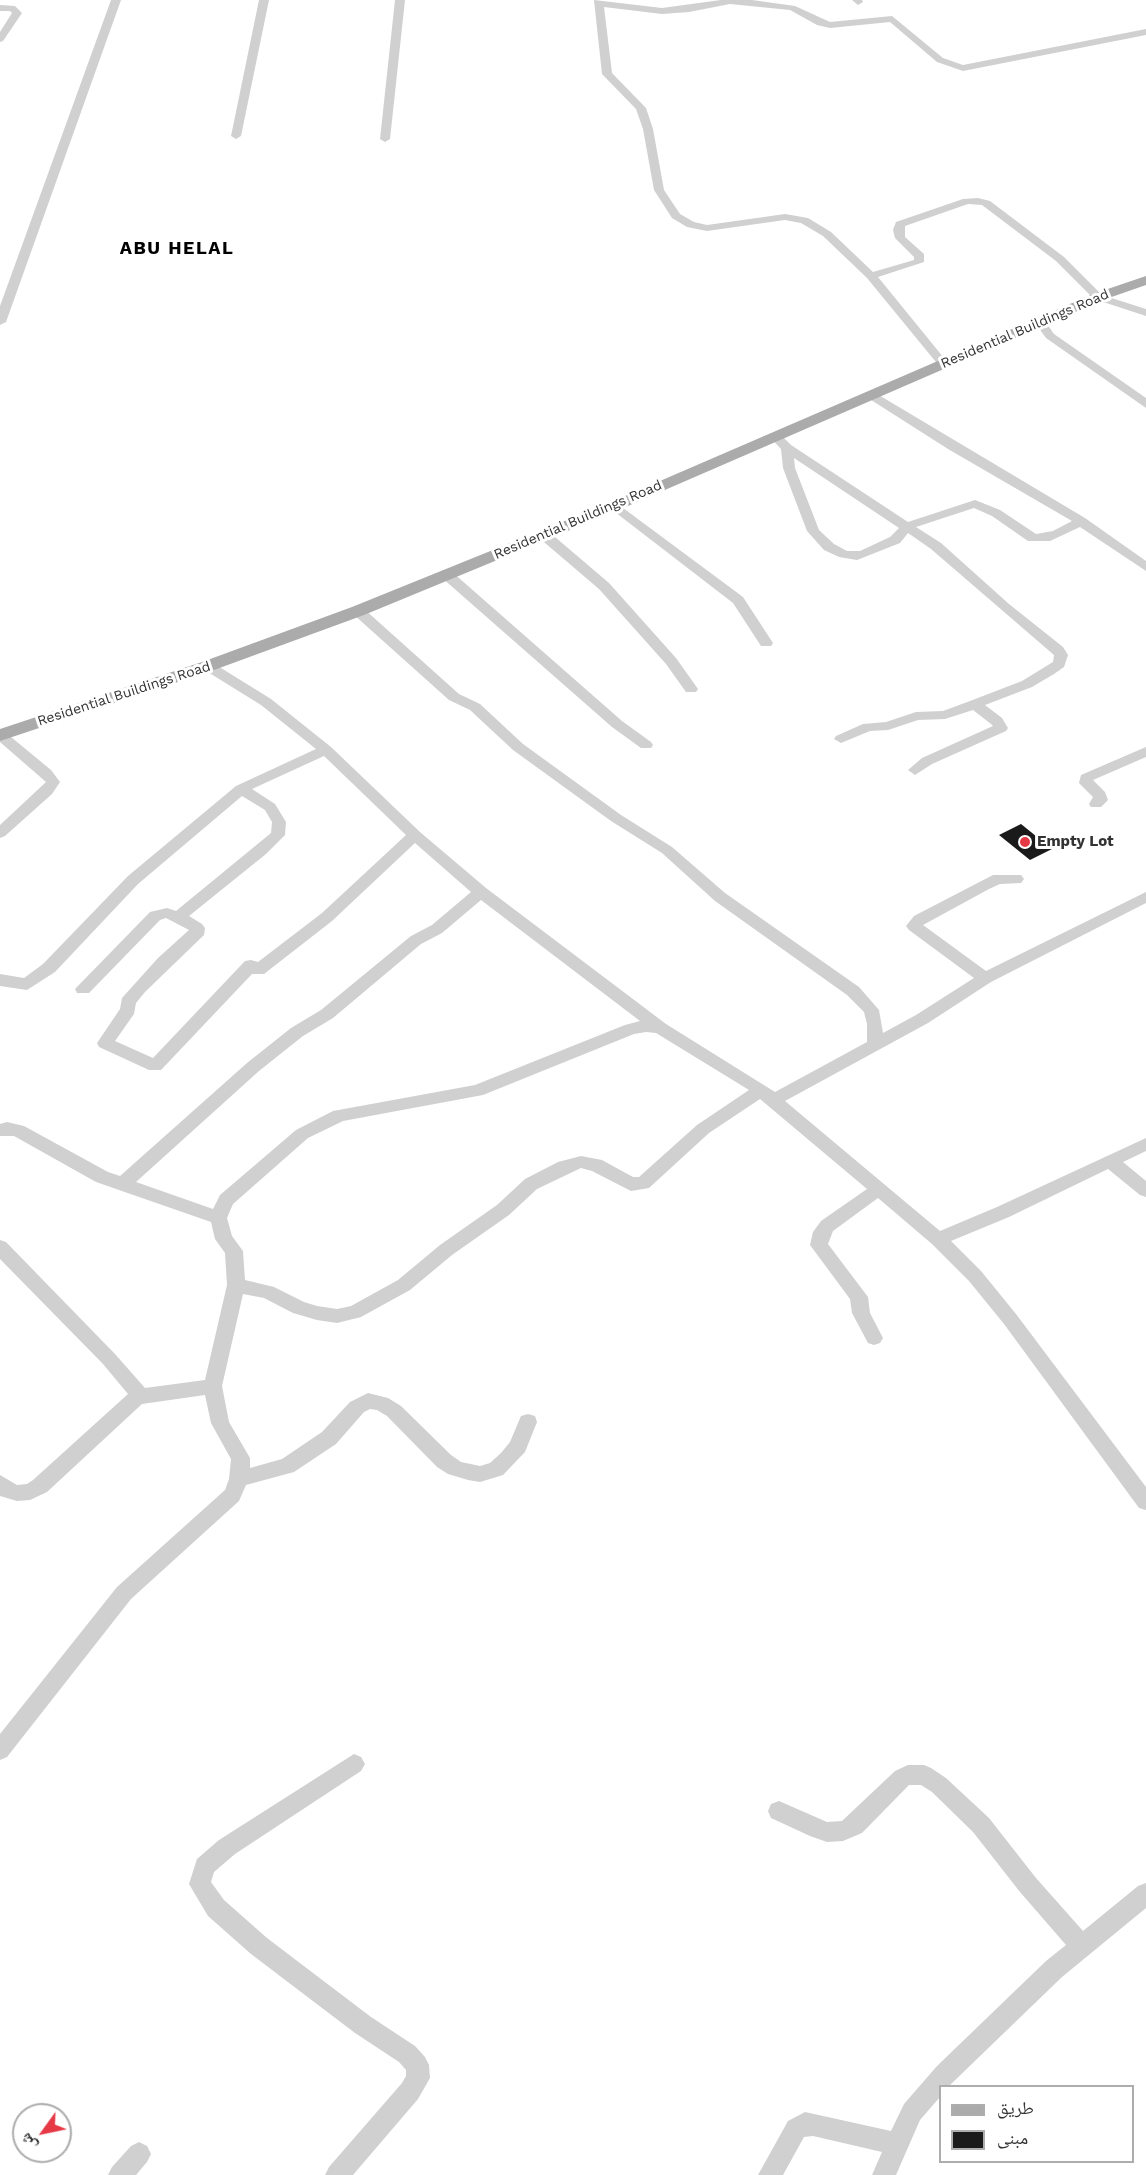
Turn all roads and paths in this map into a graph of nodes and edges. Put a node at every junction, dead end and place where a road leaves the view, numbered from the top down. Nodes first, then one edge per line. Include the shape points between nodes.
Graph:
1 (1, 0) edge
2 (105, 0) edge
3 (116, 0) edge
4 (264, 0) edge
5 (400, 0) edge
6 (730, 1) edge
7 (599, 2) edge
8 (0, 7) edge
9 (1146, 33) edge
10 (0, 39) edge
11 (236, 136) dead end
12 (385, 139) dead end
13 (871, 276) junction
14 (1146, 280) edge
15 (0, 290) edge
16 (1098, 297) junction
17 (1146, 313) edge
18 (0, 322) edge
19 (1041, 322) junction
20 (944, 365) junction
21 (872, 394) junction
22 (1146, 404) edge
23 (775, 436) junction
24 (787, 448) junction
25 (615, 506) junction
26 (1081, 521) junction
27 (908, 526) junction
28 (543, 534) junction
29 (1146, 567) edge
30 (447, 574) junction
31 (358, 611) junction
32 (766, 643) dead end
33 (208, 666) junction
34 (691, 689) dead end
35 (975, 704) junction
36 (0, 735) edge
37 (841, 739) dead end
38 (646, 745) dead end
39 (326, 750) junction
40 (1146, 752) edge
41 (915, 770) dead end
42 (241, 789) junction
43 (1096, 804) dead end
44 (0, 833) edge
45 (415, 835) junction
46 (1016, 879) dead end
47 (481, 892) junction
48 (1146, 897) edge
49 (178, 917) junction
50 (985, 978) junction
51 (0, 980) edge
52 (83, 989) dead end
53 (660, 1028) junction
54 (875, 1044) junction
55 (767, 1095) junction
56 (0, 1130) edge
57 (1146, 1144) edge
58 (1111, 1162) junction
59 (122, 1185) junction
60 (880, 1188) junction
61 (1146, 1190) edge
62 (218, 1218) junction
63 (938, 1239) junction
64 (0, 1246) edge
65 (236, 1285) junction
66 (874, 1338) dead end
67 (213, 1386) junction
68 (140, 1396) junction
69 (528, 1422) dead end
70 (239, 1479) junction
71 (0, 1483) edge
72 (1146, 1502) edge
73 (0, 1750) edge
74 (354, 1764) dead end
75 (778, 1811) dead end
76 (1146, 1894) edge
77 (1082, 1947) junction
78 (897, 2144) junction
79 (140, 2154) dead end
80 (120, 2175) edge
81 (337, 2175) edge
82 (770, 2175) edge
83 (884, 2175) edge

1 - 8 street
2 - 15 street
3 - 18 street
4 - 11 street
5 - 12 street
6 - 7 street via 662,11
6 - 9 street via 792,8 830,26 892,19 940,60 963,68
7 - 13 street via 608,74 646,118 659,190 676,216 690,225 707,228 785,217 804,220 827,234
8 - 10 street via 12,8 17,13
13 - 16 street via 919,262 920,256 900,238 900,224 967,201 978,201 1060,259
13 - 20 street
14 - 16 main road, Residential Buildings Road
16 - 17 street
16 - 19 main road, Residential Buildings Road
19 - 20 main road, Residential Buildings Road
19 - 22 street via 1050,336
20 - 21 main road, Residential Buildings Road
21 - 23 main road, Residential Buildings Road
21 - 26 street via 899,414
23 - 24 street
23 - 25 main road, Residential Buildings Road
24 - 27 street
24 - 27 street via 789,468 813,531 829,547 861,556 895,540
25 - 28 main road, Residential Buildings Road
25 - 32 street via 738,600
26 - 27 street via 1058,534 1033,538 975,504
26 - 29 street
27 - 35 street via 1061,655 1059,664 1049,672
28 - 30 main road, Residential Buildings Road
28 - 34 street via 604,586
30 - 31 main road, Residential Buildings Road
30 - 38 street
31 - 33 main road, Residential Buildings Road
31 - 54 street via 454,697 475,707 518,747 606,811 667,849 720,897 853,991 871,1010
33 - 36 main road, Residential Buildings Road
33 - 39 street via 266,702
35 - 37 street via 945,715 916,716 888,726 868,727
35 - 41 street via 1001,725 999,730
36 - 44 street via 52,782
39 - 42 street
39 - 45 street
40 - 43 street via 1086,778 1086,783 1100,795
42 - 49 street via 270,807 279,822 278,835
42 - 51 street via 133,880 49,968 27,984
45 - 47 street
45 - 49 street via 349,899 296,942 258,969 251,965 155,1066 105,1043 139,988 196,935 197,928
46 - 50 street via 998,879 984,885 919,920 914,927
47 - 53 street
47 - 59 street via 327,1014 253,1067
48 - 50 street
49 - 52 street via 167,913 155,916
50 - 54 street
53 - 55 street
53 - 62 street via 631,1029 477,1091 339,1115 302,1134 247,1180 226,1200
54 - 55 street
55 - 60 street
55 - 65 street via 703,1129 643,1183 631,1184 596,1165 581,1162 531,1184 404,1285 355,1312 337,1316 317,1313 268,1292
56 - 59 street via 18,1130
57 - 58 street
58 - 61 street
58 - 63 street
59 - 62 street
60 - 63 street
60 - 66 street via 827,1226 819,1245 859,1297 861,1313
62 - 65 street via 234,1251
63 - 72 street via 1010,1319
64 - 68 street
65 - 67 street
67 - 68 street
67 - 70 street via 220,1423 241,1458
68 - 71 street via 40,1486 17,1493
69 - 70 street via 508,1459 496,1469 468,1473 444,1461 394,1412 381,1403 368,1401 347,1416 329,1438 287,1466
70 - 73 street via 232,1495 124,1593
74 - 81 street via 227,1847 205,1866 200,1884 216,1908 252,1941 417,2065 418,2078 410,2091
75 - 77 street via 827,1832 843,1831 854,1826 902,1778 924,1775 981,1824
76 - 77 street
77 - 78 street via 945,2074 912,2112
78 - 82 street via 805,2124 796,2129
78 - 83 street
79 - 80 street

